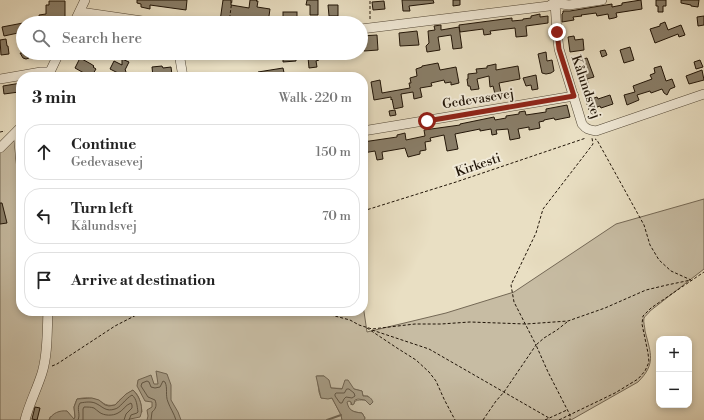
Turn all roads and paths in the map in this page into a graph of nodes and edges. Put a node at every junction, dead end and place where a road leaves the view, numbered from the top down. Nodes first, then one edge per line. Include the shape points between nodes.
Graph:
1 (85, 0) edge
2 (232, 0) edge
3 (370, 0) edge
4 (602, 0) edge
5 (557, 1) edge
6 (80, 12) junction
7 (78, 16) edge
8 (108, 16) edge
9 (230, 16) edge
10 (368, 16) edge
11 (368, 28) edge
12 (56, 60) edge
13 (180, 60) edge
14 (50, 72) edge
15 (182, 72) edge
16 (16, 76) edge
17 (0, 79) edge
18 (704, 94) edge
19 (574, 96) junction
20 (368, 130) edge
21 (16, 132) edge
22 (592, 136) junction
23 (0, 148) edge
24 (368, 209) edge
25 (704, 272) edge
26 (691, 280) junction
27 (48, 316) edge
28 (134, 316) edge
29 (335, 316) edge
30 (568, 321) junction
31 (526, 324) junction
32 (366, 327) junction
33 (536, 345) junction
34 (42, 370) junction
35 (504, 392) junction
36 (567, 410) junction
37 (570, 415) junction
38 (549, 418) junction
39 (25, 420) edge
40 (455, 420) edge
41 (483, 420) edge
42 (546, 420) edge
43 (559, 420) edge
44 (570, 420) edge

1 - 6 street
2 - 9 path
3 - 10 path
4 - 5 street via 569,5
5 - 11 street via 549,6
5 - 19 street, Kålundsvej via 559,49
6 - 7 street
6 - 8 street
12 - 14 street
13 - 15 street
16 - 17 street
18 - 19 street, Kålundsvej via 596,131 585,128 582,124
19 - 20 street, Gedevasevej
21 - 23 street
22 - 24 path, Kirkesti
22 - 26 path via 597,140 644,225 650,245 659,260 671,271
22 - 31 path via 593,144 543,209 536,234 510,284 514,302
25 - 26 path
26 - 30 path via 646,290
26 - 37 path via 643,316 642,324 649,362 642,375 615,393
27 - 34 street
28 - 34 path via 57,364
29 - 32 path
30 - 31 path
30 - 33 path
31 - 32 path via 470,322 372,329
31 - 33 path
32 - 35 path via 429,349
32 - 40 path via 416,360 429,372
33 - 35 path
33 - 36 path
34 - 39 street
35 - 38 path
35 - 41 path
36 - 37 path
36 - 38 path
37 - 43 path
37 - 44 path
38 - 42 path

